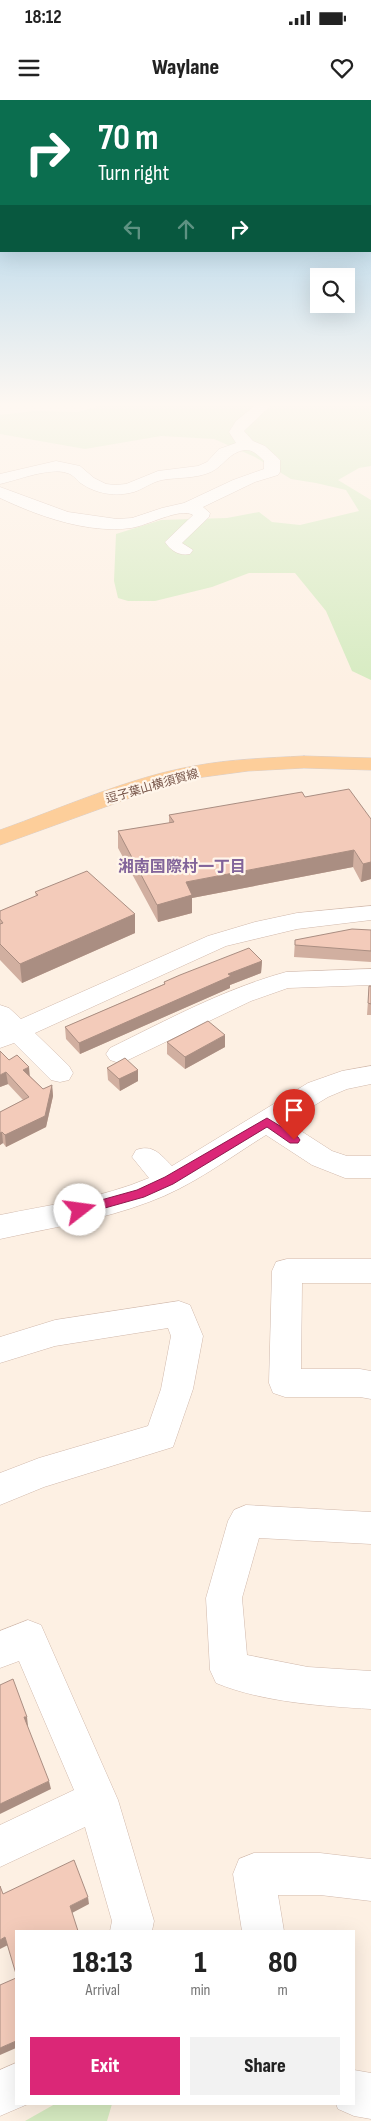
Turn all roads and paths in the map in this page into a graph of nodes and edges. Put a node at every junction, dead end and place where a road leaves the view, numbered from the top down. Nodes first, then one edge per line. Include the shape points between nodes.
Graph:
1 (10, 497) edge
2 (208, 497) edge
3 (186, 508) junction
4 (184, 550) dead end
5 (371, 764) edge
6 (0, 838) edge
7 (371, 913) edge
8 (371, 977) edge
9 (6, 1028) edge
10 (119, 1054) dead end
11 (60, 1073) dead end
12 (371, 1075) edge
13 (267, 1122) junction
14 (146, 1158) dead end
15 (371, 1167) edge
16 (169, 1180) junction
17 (0, 1227) edge
18 (371, 1271) edge
19 (0, 1350) edge
20 (371, 1385) edge
21 (0, 1489) edge
22 (371, 1528) edge
23 (0, 1650) edge
24 (371, 1690) edge
25 (98, 1800) junction
26 (0, 1846) edge
27 (371, 1880) edge
28 (131, 1930) edge
29 (262, 1930) edge
30 (15, 2086) edge
31 (0, 2093) edge
32 (355, 2093) edge
33 (371, 2096) edge

1 - 3 street via 88,523 132,523
2 - 3 street
3 - 4 street via 198,510 202,516 173,542
5 - 6 main road, 逗子葉山横須賀線 via 304,762 194,772 133,789
7 - 9 street via 297,921 217,941
8 - 10 street via 286,980 242,995
9 - 11 street
12 - 13 street via 342,1080 318,1090
13 - 15 street via 322,1158 345,1166
13 - 16 street
14 - 16 street
16 - 17 street via 140,1194
18 - 20 street via 287,1271 285,1383
19 - 21 street via 55,1333 179,1314 187,1336 177,1389 161,1437 39,1473
22 - 24 street via 246,1521 224,1598 229,1670 308,1686
23 - 25 street via 28,1638
25 - 26 street
25 - 28 street via 133,1921
27 - 29 street via 320,1874 254,1874
30 - 31 street
32 - 33 street

